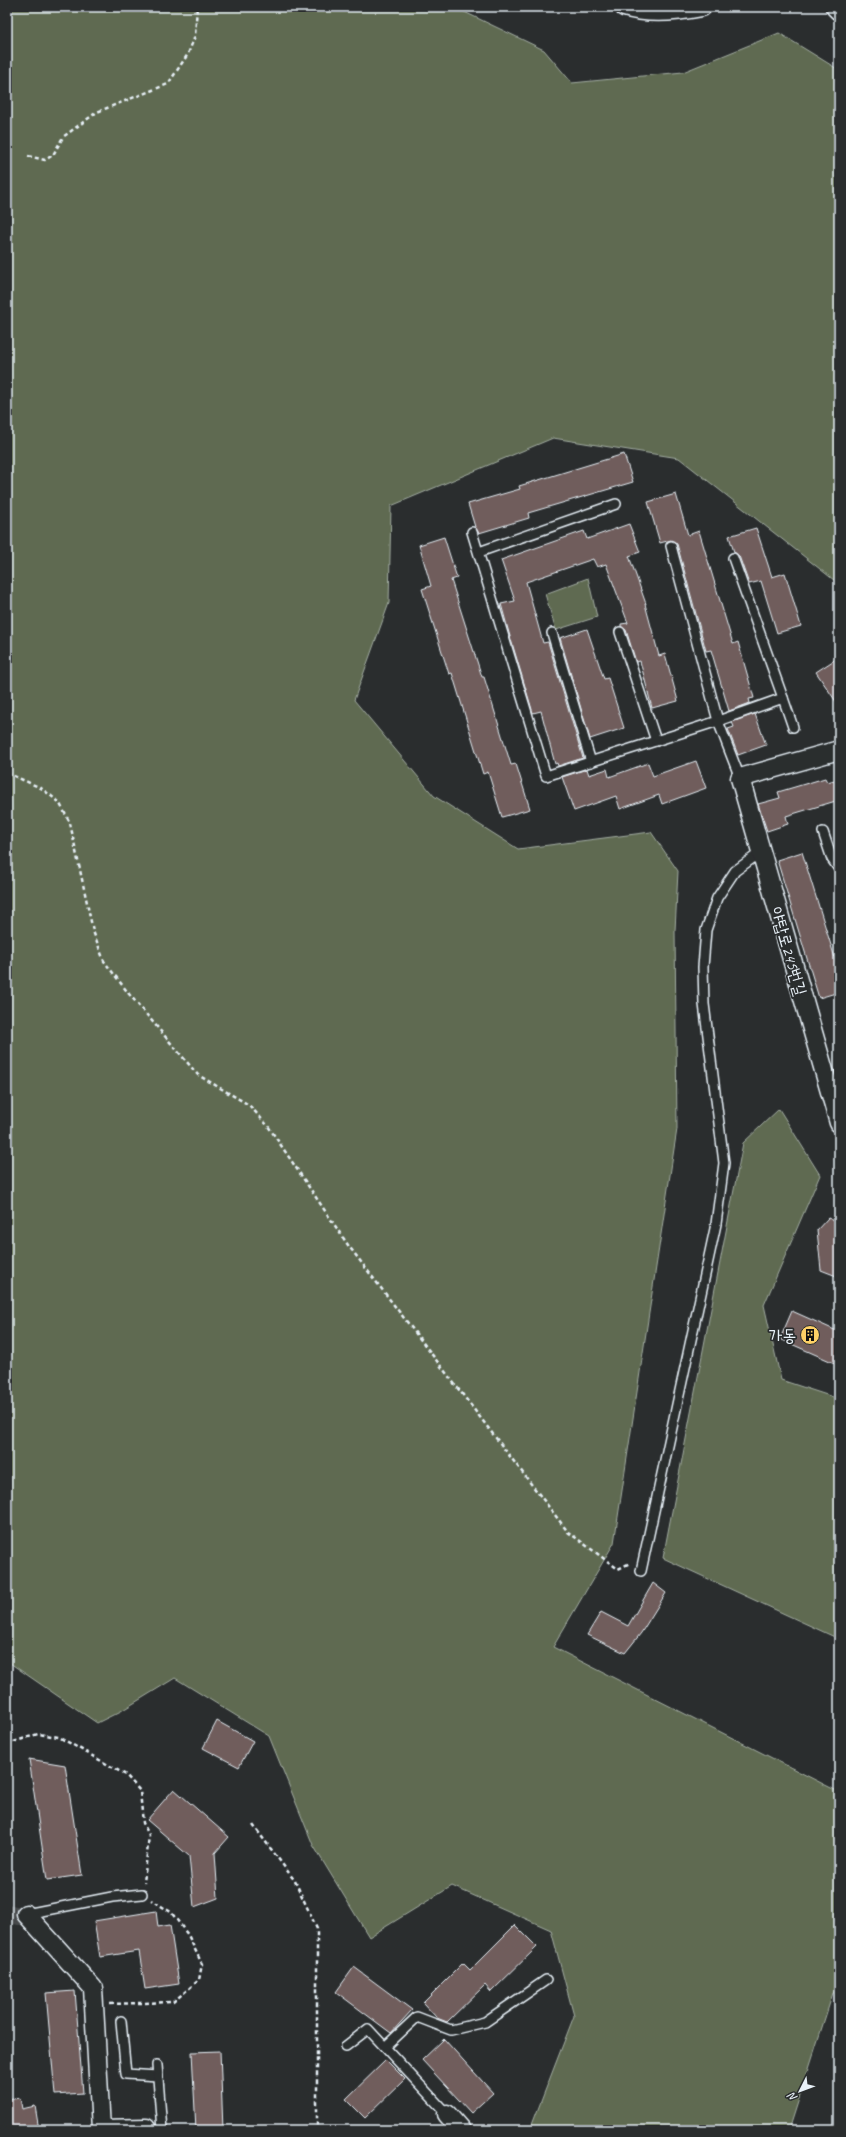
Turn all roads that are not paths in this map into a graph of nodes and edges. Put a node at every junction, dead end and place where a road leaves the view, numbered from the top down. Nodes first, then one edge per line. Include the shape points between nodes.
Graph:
1 (624, 7) edge
2 (702, 7) edge
3 (834, 7) edge
4 (839, 10) edge
5 (616, 504) dead end
6 (472, 532) dead end
7 (671, 546) dead end
8 (478, 552) junction
9 (733, 558) dead end
10 (620, 632) dead end
11 (552, 633) dead end
12 (783, 698) junction
13 (718, 721) junction
14 (793, 727) dead end
15 (656, 741) junction
16 (839, 750) edge
17 (591, 762) junction
18 (740, 778) junction
19 (823, 832) dead end
20 (761, 852) junction
21 (839, 869) edge
22 (839, 1123) edge
23 (642, 1571) dead end
24 (142, 1894) road end
25 (26, 1914) joint
26 (546, 1980) dead end
27 (121, 2022) dead end
28 (346, 2046) dead end
29 (385, 2048) junction
30 (157, 2065) dead end
31 (158, 2076) junction
32 (447, 2114) joint
33 (147, 2130) edge
34 (162, 2130) edge
35 (461, 2130) edge

1 - 2 street via 639,12 661,12
3 - 4 street
5 - 8 lane
6 - 8 lane
7 - 13 lane
8 - 17 lane via 546,776
9 - 12 lane
10 - 15 lane
11 - 17 lane
12 - 13 lane
12 - 14 lane
13 - 15 lane
13 - 18 lane
15 - 17 lane
16 - 18 street
18 - 20 street, 야탑로245번길
19 - 21 lane via 832,859
20 - 22 street, 야탑로245번길
20 - 23 lane via 735,871 717,898 706,930 704,1004 724,1163 722,1187
24 - 25 lane
25 - 33 street via 93,1988 101,2129
26 - 29 lane via 485,2022 451,2030 417,2017
27 - 31 lane via 126,2074
28 - 29 lane via 368,2029
29 - 32 lane
30 - 31 lane
31 - 34 lane
32 - 35 street

